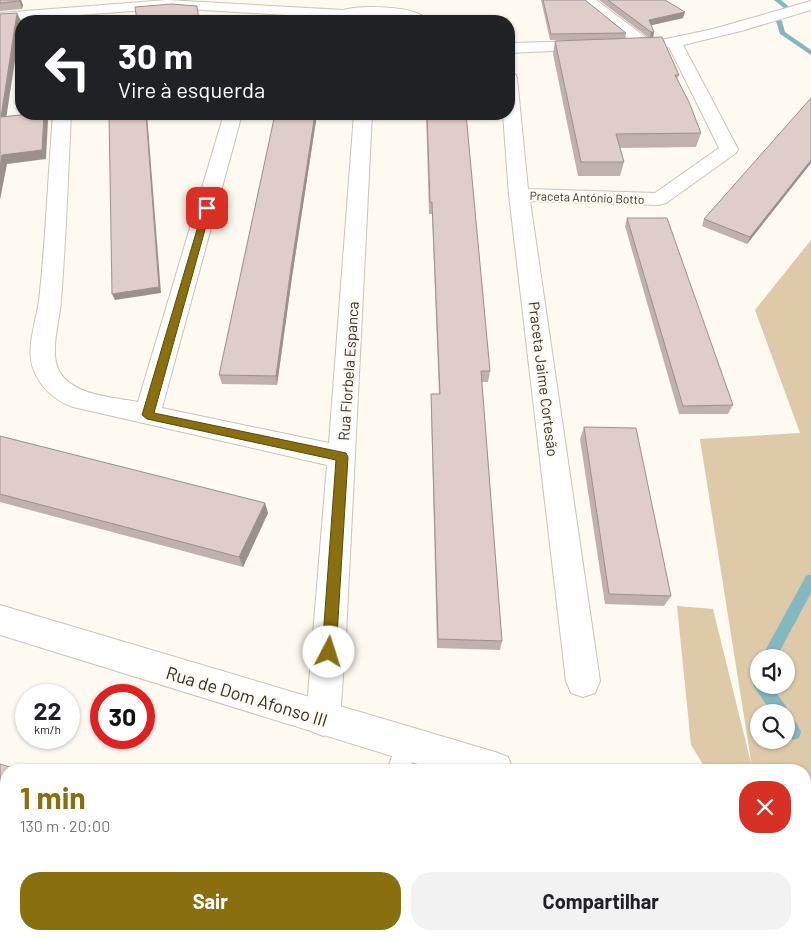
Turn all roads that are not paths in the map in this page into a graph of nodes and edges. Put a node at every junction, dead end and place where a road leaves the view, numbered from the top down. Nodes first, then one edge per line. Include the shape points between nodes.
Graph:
1 (586, 0) edge
2 (85, 5) edge
3 (811, 5) edge
4 (366, 6) edge
5 (281, 10) junction
6 (342, 14) junction
7 (100, 15) edge
8 (291, 15) edge
9 (339, 15) edge
10 (403, 15) edge
11 (0, 17) edge
12 (674, 42) junction
13 (626, 45) edge
14 (646, 45) junction
15 (607, 46) edge
16 (515, 48) edge
17 (62, 120) edge
18 (232, 120) edge
19 (363, 120) edge
20 (513, 120) edge
21 (519, 194) junction
22 (147, 415) junction
23 (342, 457) junction
24 (0, 620) edge
25 (583, 680) dead end
26 (323, 719) junction
27 (403, 757) edge
28 (453, 764) edge

1 - 14 street
2 - 7 street
2 - 11 street
3 - 12 street
4 - 6 street
4 - 10 street
5 - 6 street
5 - 7 street via 172,4
5 - 8 street
6 - 9 street
12 - 14 street
12 - 21 street, Praceta António Botto via 730,149 658,199
13 - 14 street
15 - 16 street
17 - 22 street via 44,363 59,388 73,397
18 - 22 street
19 - 23 street, Rua Florbela Espanca
20 - 21 street, Praceta Jaime Cortesão
21 - 25 street, Praceta Jaime Cortesão
22 - 23 street
23 - 26 street, Rua Florbela Espanca
24 - 26 street, Rua de Dom Afonso III
26 - 27 street, Rua de Dom Afonso III
27 - 28 street, Rua de Dom Afonso III

